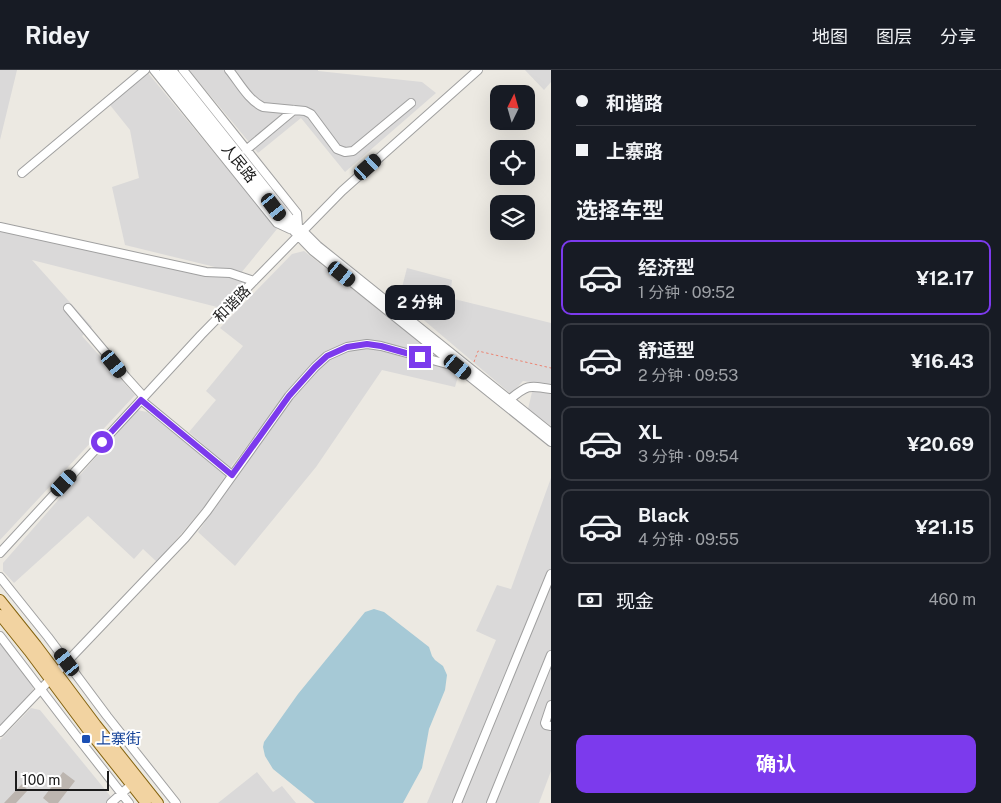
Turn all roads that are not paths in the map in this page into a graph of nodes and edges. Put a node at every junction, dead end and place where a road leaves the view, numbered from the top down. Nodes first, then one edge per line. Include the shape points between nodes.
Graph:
1 (145, 70) edge
2 (154, 70) edge
3 (164, 70) edge
4 (172, 70) edge
5 (183, 70) edge
6 (229, 70) edge
7 (478, 70) edge
8 (411, 103) dead end
9 (294, 110) junction
10 (246, 150) junction
11 (22, 173) dead end
12 (0, 227) edge
13 (298, 231) junction
14 (254, 281) junction
15 (68, 308) dead end
16 (458, 367) junction
17 (551, 389) edge
18 (142, 398) junction
19 (509, 400) junction
20 (551, 433) edge
21 (551, 442) edge
22 (232, 475) junction
23 (0, 552) edge
24 (551, 574) edge
25 (0, 577) edge
26 (0, 600) edge
27 (0, 615) edge
28 (0, 636) edge
29 (551, 655) edge
30 (67, 662) junction
31 (54, 676) junction
32 (41, 689) junction
33 (551, 705) edge
34 (551, 726) edge
35 (0, 732) edge
36 (131, 785) junction
37 (122, 794) junction
38 (111, 803) edge
39 (129, 803) edge
40 (146, 803) edge
41 (158, 803) edge
42 (176, 803) edge
43 (457, 803) edge
44 (491, 803) edge

1 - 11 street
2 - 13 street via 276,223
3 - 13 street, 人民路 via 284,221
4 - 13 street, 人民路
5 - 10 street
6 - 9 street via 258,105
7 - 13 street, 和谐路
8 - 9 street via 349,152 337,149 311,114
9 - 10 street
10 - 13 street via 297,213
12 - 14 street via 206,272 230,273
13 - 14 street, 和谐路
13 - 16 street, 人民路 via 313,251
13 - 19 street, 人民路
14 - 18 street, 和谐路
15 - 18 street
16 - 21 street, 人民路
16 - 22 street via 374,344 340,349 320,361 289,396
17 - 19 street via 527,387
18 - 22 street
18 - 23 street, 和谐路
19 - 20 street, 人民路
22 - 30 street via 185,538
24 - 43 street
25 - 30 street
26 - 31 main road
27 - 31 main road
28 - 32 street
29 - 44 street
30 - 31 street
30 - 42 street
31 - 32 street
31 - 36 main road via 88,730
31 - 41 main road
32 - 35 street
32 - 37 street
33 - 34 street via 545,723
36 - 37 street
36 - 40 main road
37 - 38 street
37 - 39 street

